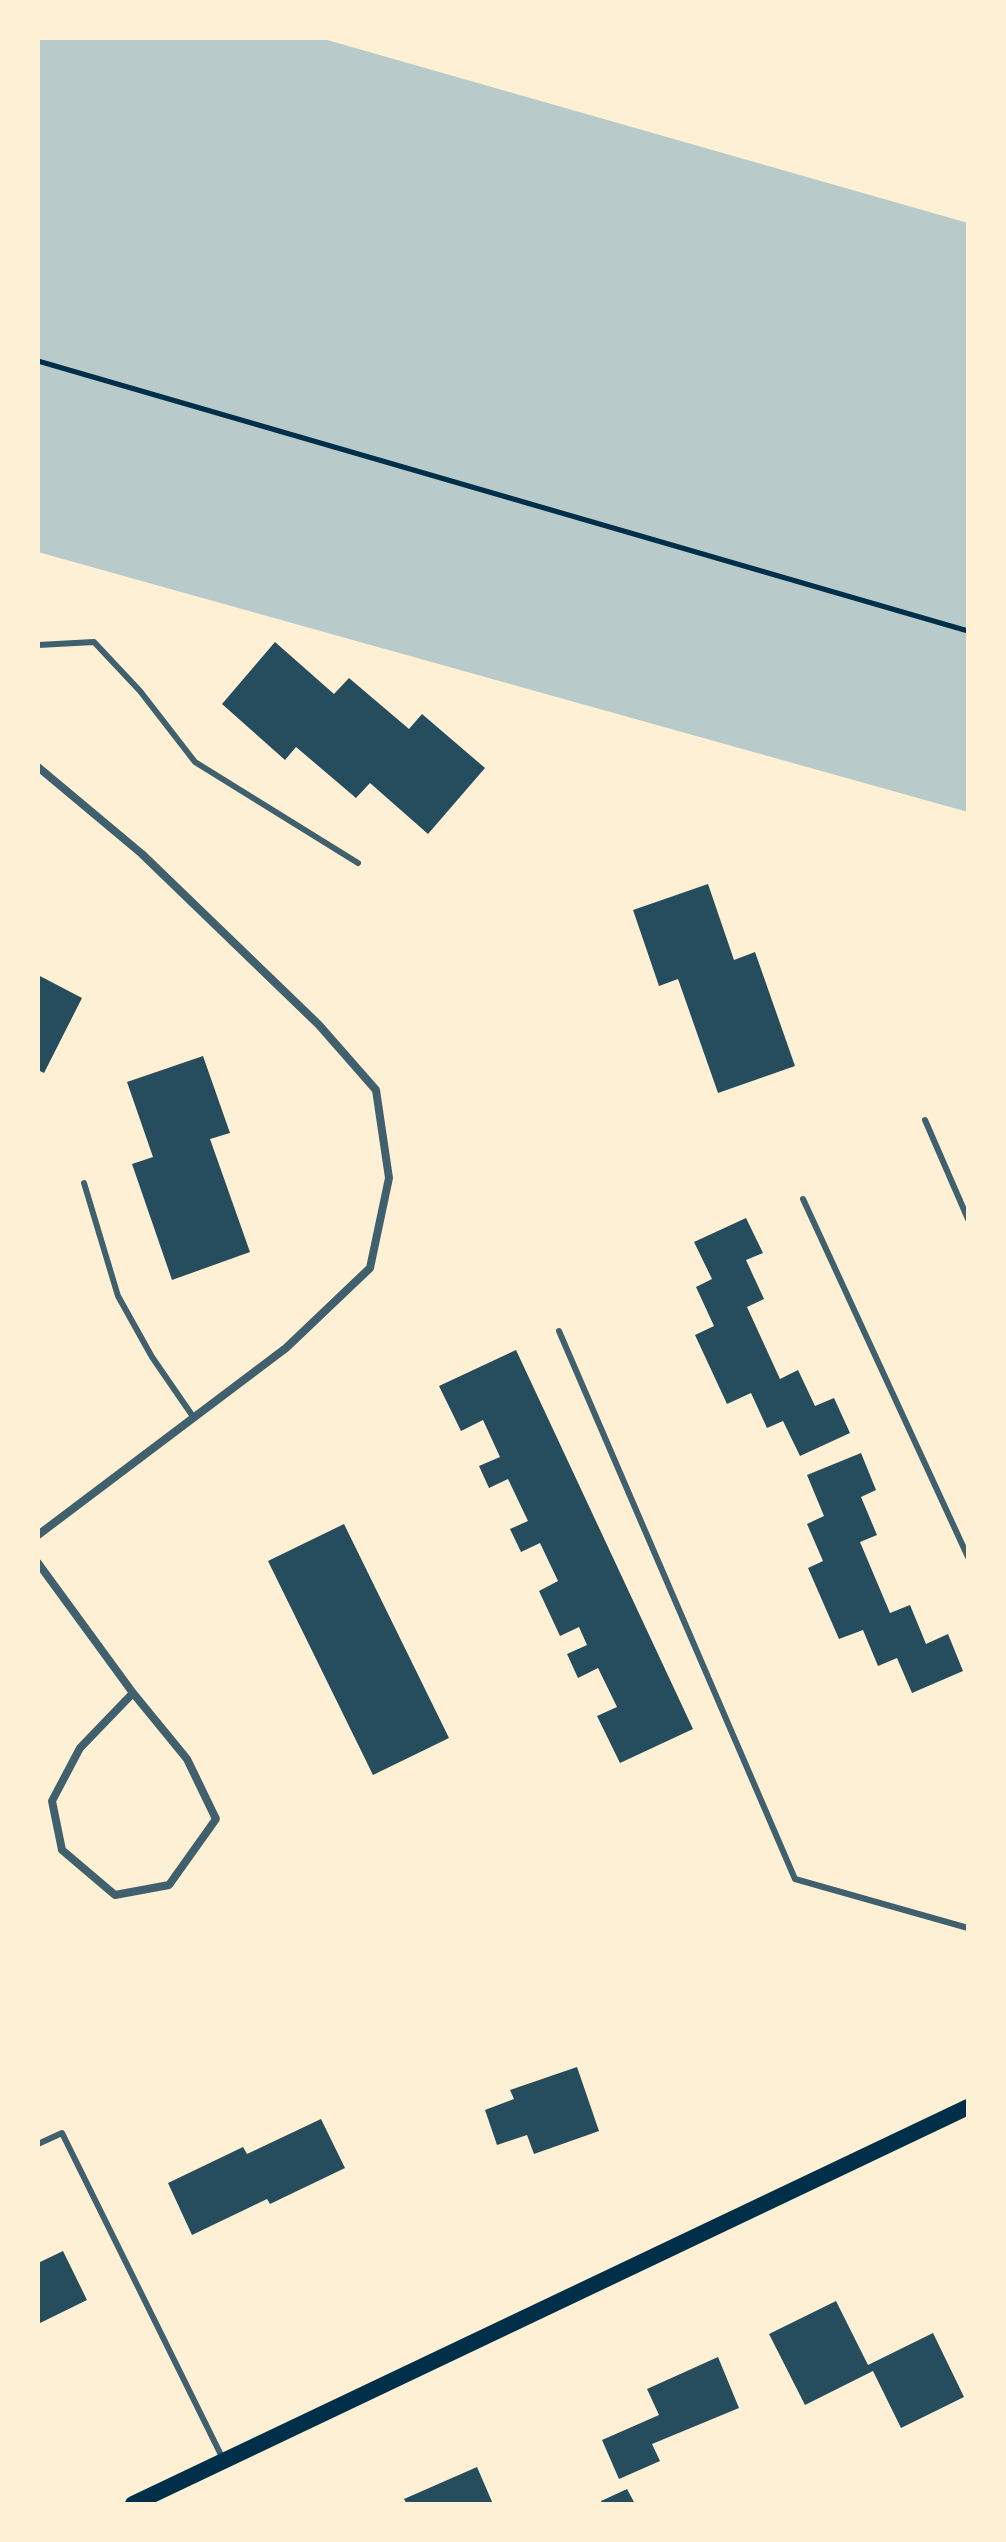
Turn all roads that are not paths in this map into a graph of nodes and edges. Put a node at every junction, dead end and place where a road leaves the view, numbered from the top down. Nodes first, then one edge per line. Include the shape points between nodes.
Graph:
1 (38, 645) edge
2 (38, 767) edge
3 (358, 863) dead end
4 (925, 1120) dead end
5 (84, 1183) dead end
6 (803, 1199) dead end
7 (968, 1219) edge
8 (559, 1331) dead end
9 (194, 1418) junction
10 (38, 1535) edge
11 (968, 1557) edge
12 (38, 1563) edge
13 (133, 1693) junction
14 (968, 1930) edge
15 (968, 2107) edge
16 (38, 2144) edge
17 (224, 2461) junction
18 (133, 2504) edge

1 - 3 lane via 94,642 195,762
2 - 9 street via 142,854 319,1025 376,1090 389,1178 370,1268 286,1348
4 - 7 lane
5 - 9 lane via 118,1296
6 - 11 lane
8 - 14 lane via 795,1879
9 - 10 street
12 - 13 street
13 - 13 street via 187,1759 216,1819 169,1885 115,1895 62,1850 52,1801 80,1748
15 - 17 main road
16 - 17 lane via 62,2133
17 - 18 main road

